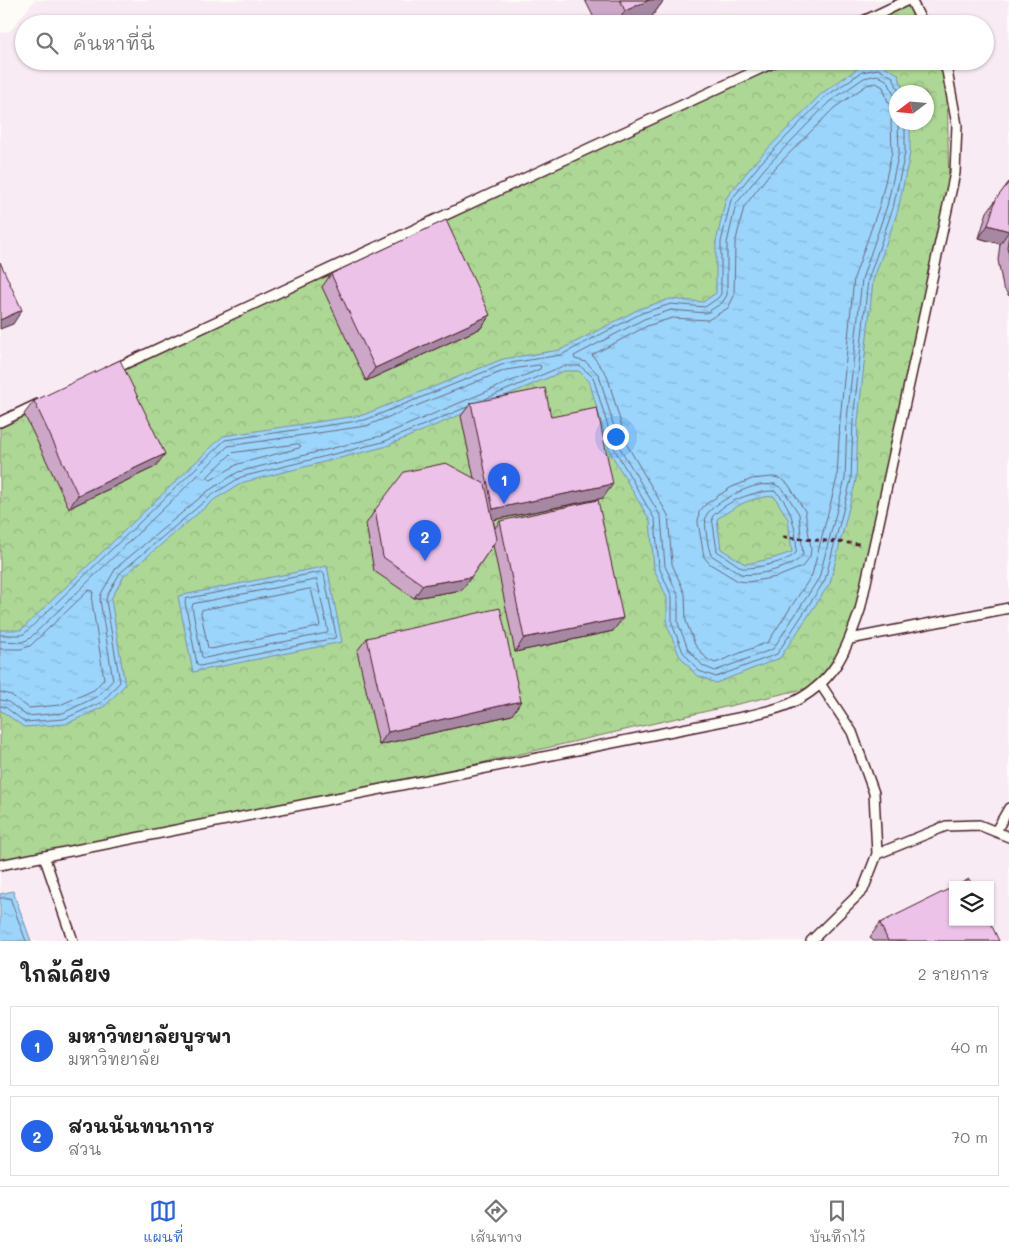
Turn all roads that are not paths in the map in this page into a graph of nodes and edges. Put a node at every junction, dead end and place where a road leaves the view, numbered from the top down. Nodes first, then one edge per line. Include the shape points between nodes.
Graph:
1 (909, 0) edge
2 (876, 15) edge
3 (918, 15) edge
4 (758, 70) edge
5 (946, 70) edge
6 (104, 374) edge
7 (44, 402) edge
8 (0, 422) edge
9 (1009, 608) edge
10 (850, 639) junction
11 (821, 685) junction
12 (1009, 808) edge
13 (996, 831) junction
14 (1009, 837) edge
15 (877, 854) junction
16 (44, 856) junction
17 (0, 865) edge
18 (73, 941) edge
19 (811, 941) edge

1 - 2 lane
1 - 3 lane
4 - 6 lane
5 - 10 lane via 957,124 955,173 860,610
7 - 8 lane
9 - 10 lane
10 - 11 lane via 844,654
11 - 15 lane via 852,732 874,793
11 - 16 lane via 789,704 748,716
12 - 13 lane
13 - 14 lane
13 - 15 lane via 979,825 946,826
15 - 19 lane via 863,890
16 - 17 lane
16 - 18 lane

